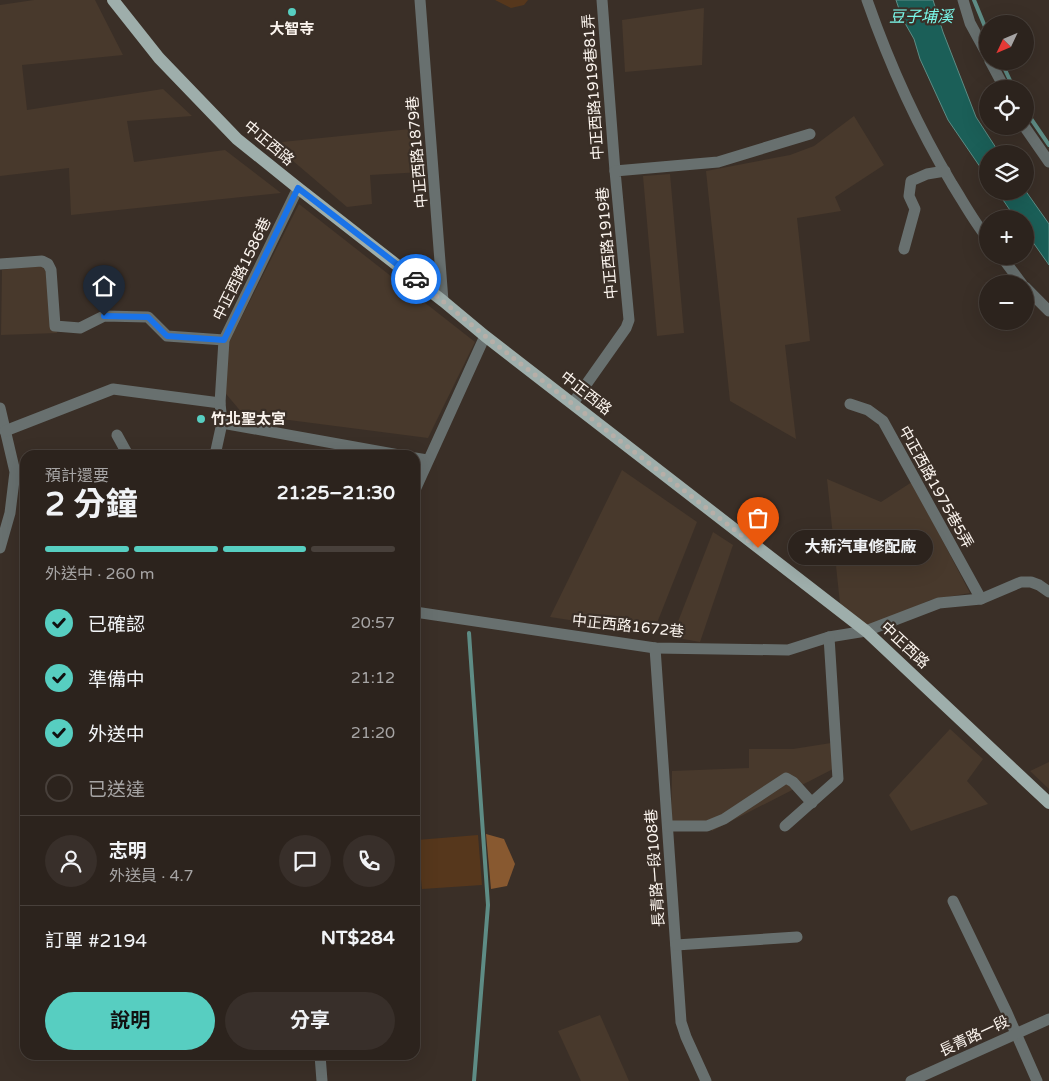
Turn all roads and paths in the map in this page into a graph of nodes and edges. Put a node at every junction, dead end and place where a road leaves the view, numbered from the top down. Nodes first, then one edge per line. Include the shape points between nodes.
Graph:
1 (113, 0) edge
2 (420, 0) edge
3 (602, 0) edge
4 (867, 0) edge
5 (963, 0) edge
6 (979, 40) edge
7 (810, 134) dead end
8 (1030, 135) edge
9 (1049, 162) edge
10 (615, 171) junction
11 (945, 171) junction
12 (298, 188) junction
13 (979, 228) edge
14 (904, 249) dead end
15 (0, 264) edge
16 (1007, 265) edge
17 (1015, 275) edge
18 (1034, 295) edge
19 (444, 301) junction
20 (1049, 311) edge
21 (485, 336) junction
22 (224, 340) junction
23 (220, 403) junction
24 (573, 403) junction
25 (850, 404) dead end
26 (0, 408) edge
27 (222, 424) junction
28 (5, 432) junction
29 (117, 435) dead end
30 (125, 450) edge
31 (216, 450) edge
32 (370, 450) edge
33 (420, 459) edge
34 (428, 460) junction
35 (20, 473) edge
36 (420, 478) edge
37 (0, 548) edge
38 (1049, 592) edge
39 (981, 599) junction
40 (420, 613) edge
41 (866, 631) junction
42 (830, 638) junction
43 (655, 648) junction
44 (812, 803) junction
45 (1049, 803) edge
46 (668, 826) junction
47 (785, 826) dead end
48 (953, 901) dead end
49 (797, 937) dead end
50 (676, 946) junction
51 (1049, 1019) edge
52 (1015, 1033) junction
53 (320, 1060) edge
54 (322, 1081) edge
55 (706, 1081) edge
56 (911, 1081) edge
57 (1037, 1081) edge

1 - 12 main road, 中正西路 via 158,58 237,139
2 - 19 street, 中正西路1879巷
3 - 10 street, 中正西路1919巷81弄
4 - 11 street via 910,109
5 - 6 street
7 - 10 street, 中正西路1919巷 via 718,162
8 - 9 street
10 - 24 street, 中正西路1919巷 via 629,320
11 - 13 street
11 - 14 street via 911,181 909,196 915,209
12 - 19 main road, 中正西路
12 - 22 street, 中正西路1586巷
15 - 22 street via 42,261 48,264 52,270 55,326 80,328 104,316 148,317 167,336
16 - 17 street
18 - 20 street
19 - 21 main road, 中正西路
21 - 24 main road, 中正西路
21 - 34 street
22 - 23 street, 中正西路1586巷
23 - 27 street, 中正西路1586巷
23 - 28 street via 113,389
24 - 41 main road, 中正西路
25 - 39 street, 中正西路1975巷5弄 via 868,410 882,421
26 - 28 street
27 - 31 street, 中正西路1586巷
27 - 32 street
28 - 35 street
29 - 30 street
33 - 34 street
34 - 36 street
35 - 37 street
38 - 39 street, 中正西路1672巷 via 1039,585 1021,582
39 - 41 street, 中正西路1672巷 via 940,603
40 - 43 street, 中正西路1672巷
41 - 42 street, 中正西路1672巷
41 - 45 main road, 中正西路
42 - 43 street, 中正西路1672巷 via 788,650
42 - 44 street via 838,779
43 - 46 street, 長青路一段108巷
44 - 46 street via 786,778 724,819 707,826
44 - 47 street
46 - 50 street, 長青路一段108巷
48 - 52 street
49 - 50 street
50 - 55 street, 長青路一段108巷 via 682,1022
51 - 52 street, 長青路一段
52 - 56 street, 長青路一段
52 - 57 street
53 - 54 street

